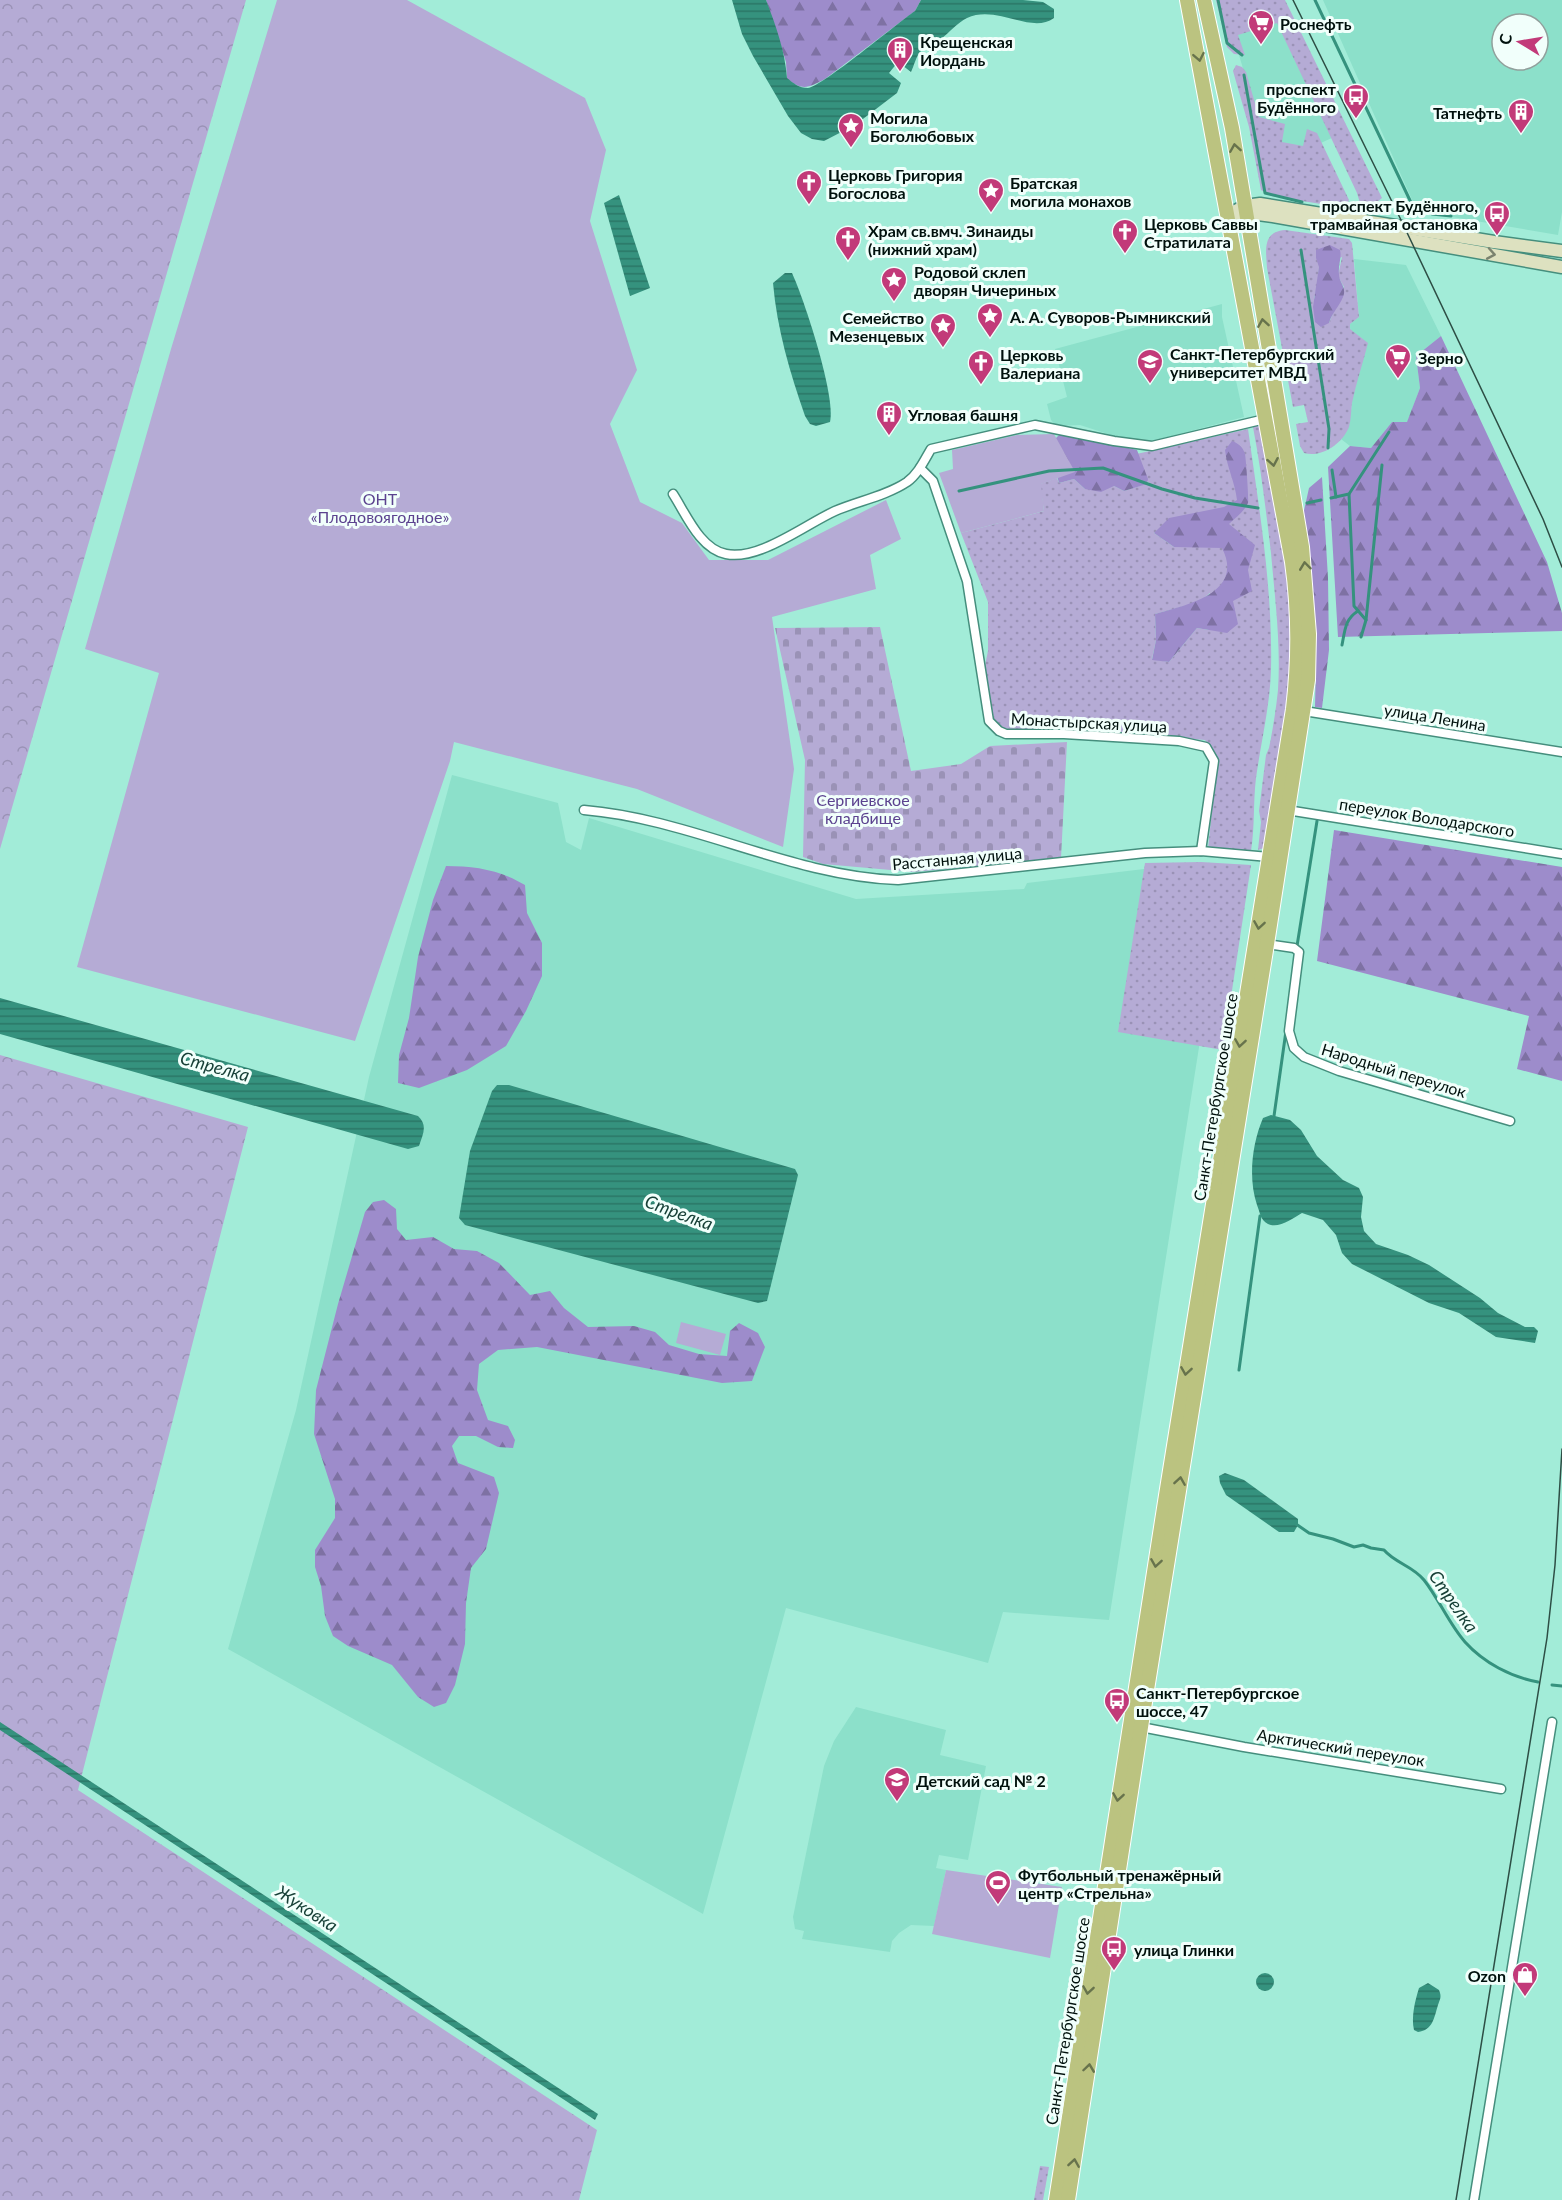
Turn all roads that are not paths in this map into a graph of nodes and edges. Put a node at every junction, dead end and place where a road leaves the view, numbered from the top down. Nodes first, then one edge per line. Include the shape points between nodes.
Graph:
1 (1187, 0) edge
2 (1204, 0) edge
3 (1246, 211) junction
4 (1228, 215) junction
5 (1562, 251) edge
6 (1562, 267) edge
7 (1265, 419) junction
8 (920, 468) junction
9 (673, 494) dead end
10 (1304, 711) junction
11 (1562, 752) edge
12 (584, 810) dead end
13 (1287, 810) junction
14 (1201, 851) junction
15 (1562, 854) edge
16 (1269, 857) junction
17 (1267, 944) junction
18 (1510, 1121) dead end
19 (1552, 1722) dead end
20 (1141, 1727) junction
21 (1501, 1788) dead end
22 (1056, 2200) edge
23 (1068, 2200) edge
24 (1474, 2200) edge

1 -> 4 main road, Санкт-Петербургское шоссе
3 -> 2 main road, Санкт-Петербургское шоссе
3 - 4 main road
3 - 5 main road via 1260,204
3 -> 6 main road
10 -> 3 main road, Санкт-Петербургское шоссе via 1309,634 1302,547
4 - 7 main road, Санкт-Петербургское шоссе
7 - 8 street via 1152,446 1035,425 931,449
7 -> 16 main road, Санкт-Петербургское шоссе via 1292,562 1298,628 1296,683
8 - 9 street via 904,483 833,512 785,540 742,554 726,554 709,547
8 - 14 street, Монастырская улица via 933,481 967,581 989,721 994,728 1013,735 1168,740 1206,747 1214,761
10 - 11 street, улица Ленина
10 - 13 main road, Санкт-Петербургское шоссе
12 - 14 street, Расстанная улица via 636,817 812,868 872,879 898,880 1145,853
13 - 15 street, переулок Володарского
13 - 17 main road, Санкт-Петербургское шоссе
14 - 16 street, Расстанная улица
16 -> 22 main road, Санкт-Петербургское шоссе
17 - 18 street, Народный переулок via 1299,952 1289,1031 1294,1048 1304,1058
20 -> 17 main road, Санкт-Петербургское шоссе
19 - 24 street
20 - 21 street, Арктический переулок
23 -> 20 main road, Санкт-Петербургское шоссе

